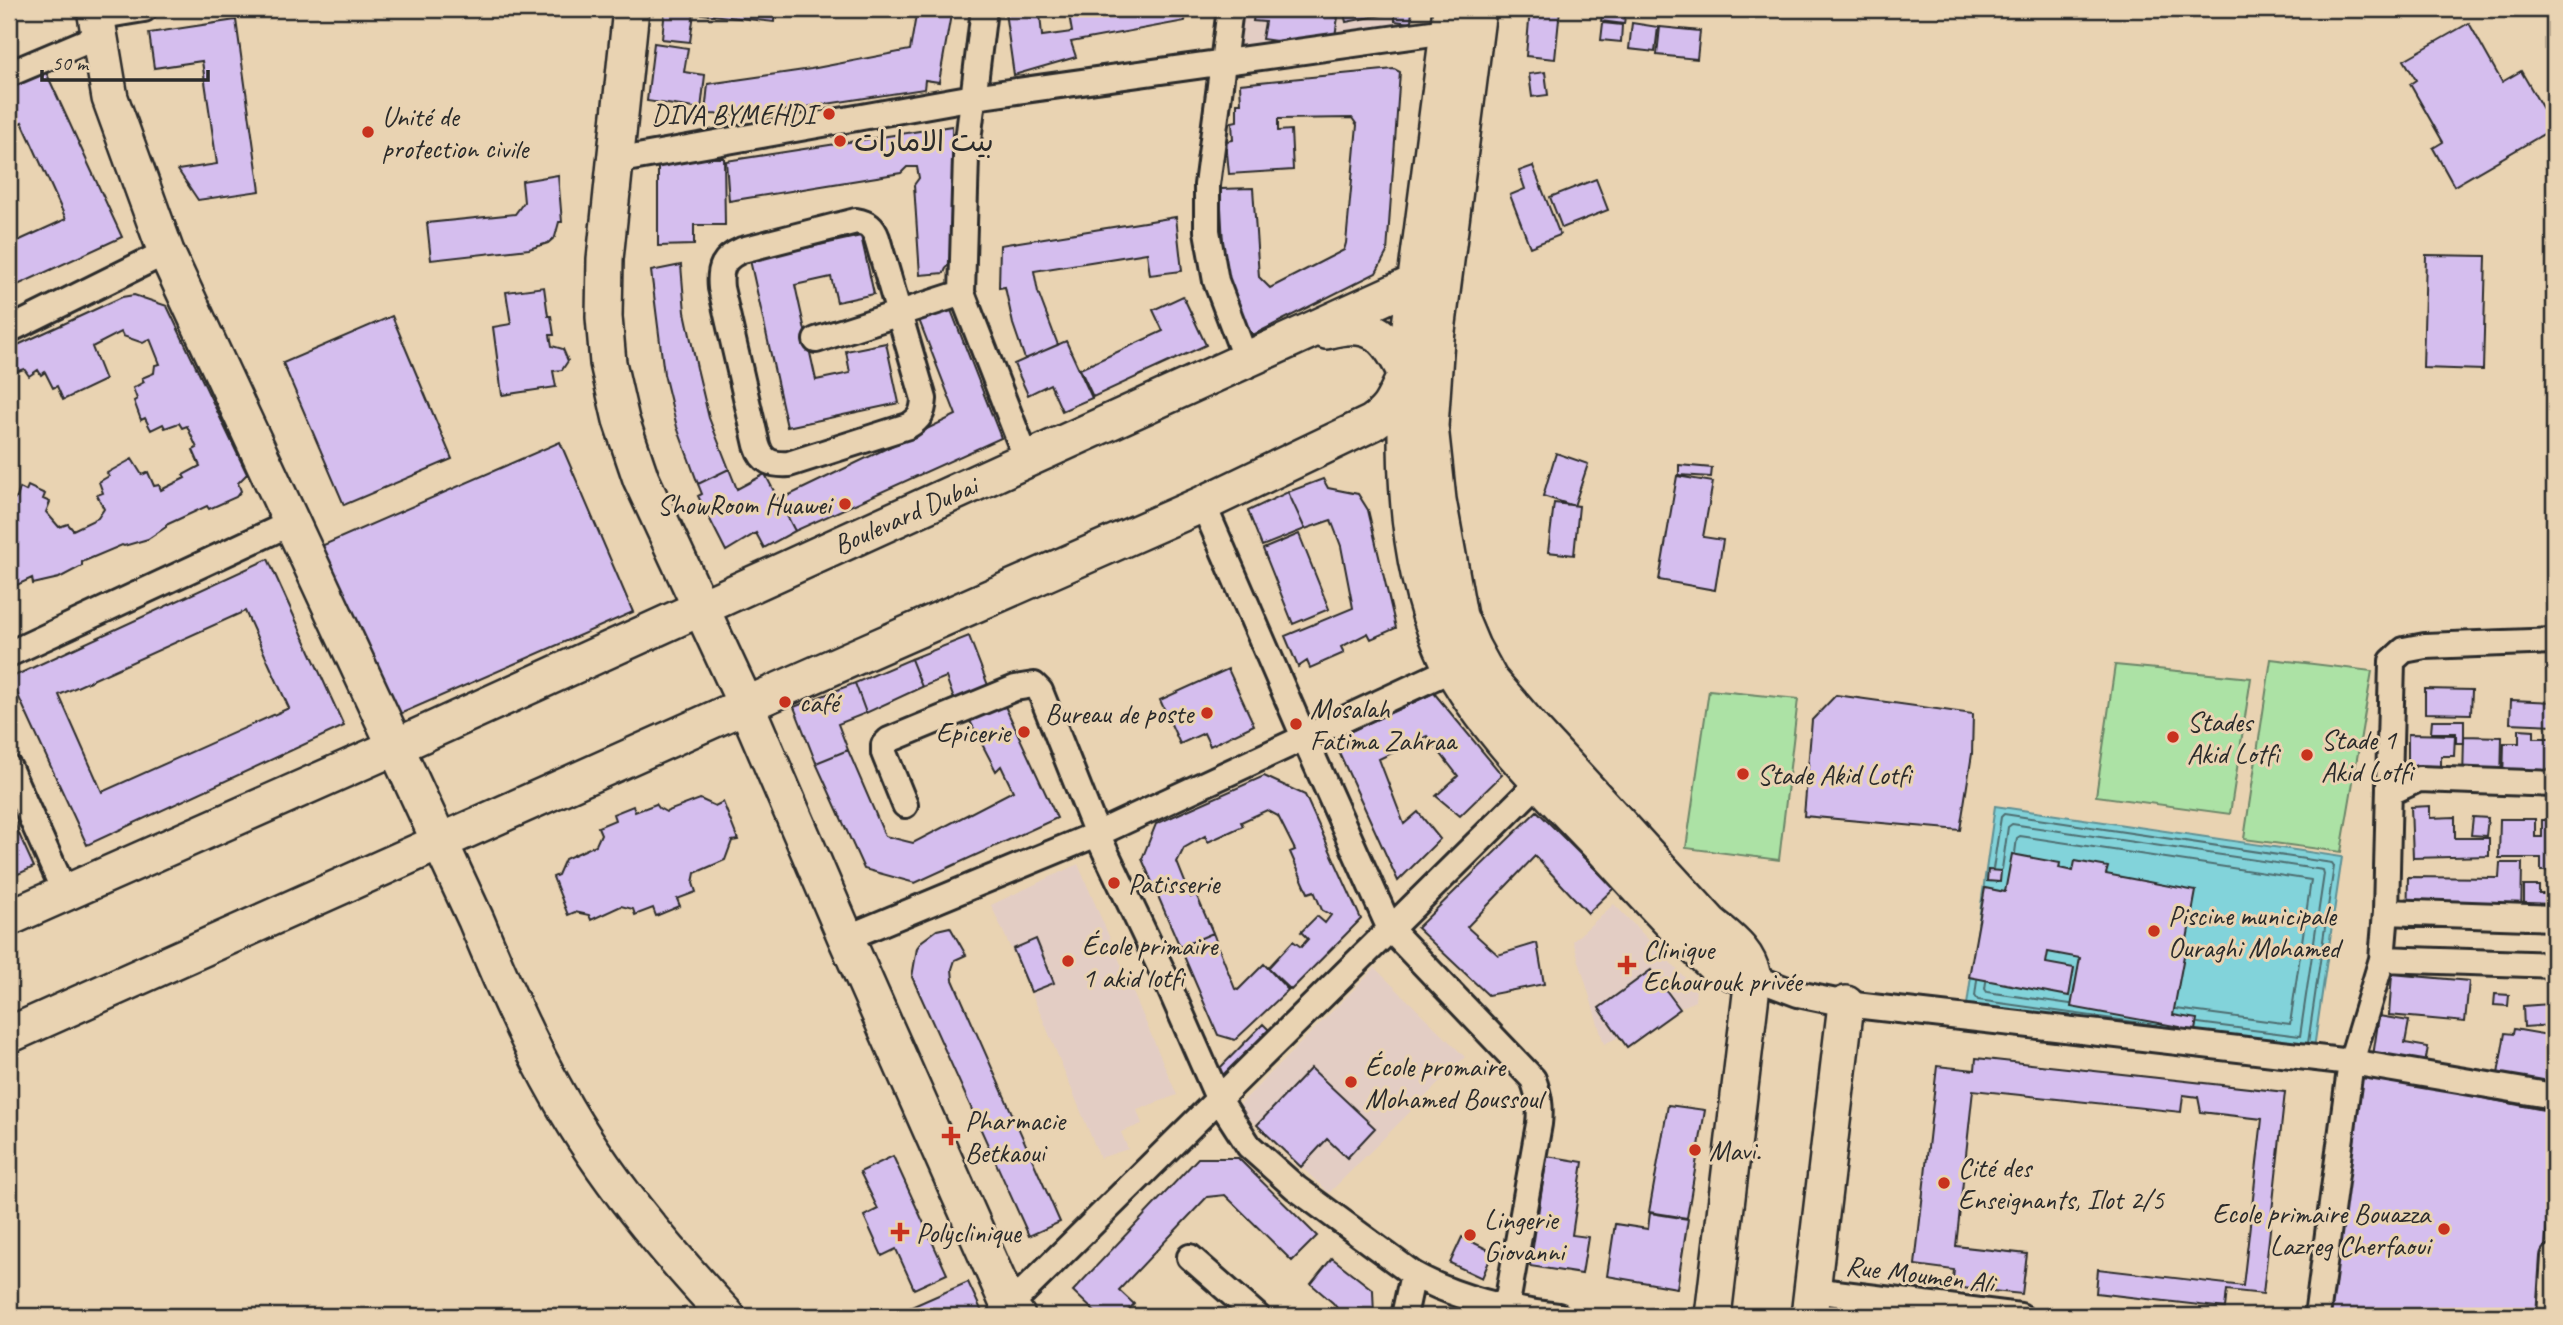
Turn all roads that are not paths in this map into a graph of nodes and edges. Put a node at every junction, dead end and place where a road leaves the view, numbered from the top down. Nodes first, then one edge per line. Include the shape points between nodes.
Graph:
1 (144, 9) edge
2 (631, 9) edge
3 (984, 9) edge
4 (1230, 9) edge
5 (1463, 19) edge
6 (97, 21) edge
7 (1223, 63) junction
8 (9, 74) edge
9 (974, 97) junction
10 (615, 161) junction
11 (166, 252) junction
12 (1416, 284) junction
13 (962, 293) junction
14 (899, 315) junction
15 (9, 330) edge
16 (1436, 339) junction
17 (816, 340) dead end
18 (1283, 344) junction
19 (1246, 360) junction
20 (1407, 375) junction
21 (1402, 423) junction
22 (1027, 460) junction
23 (1203, 504) junction
24 (291, 523) junction
25 (700, 608) junction
26 (2554, 641) edge
27 (9, 654) edge
28 (1465, 663) junction
29 (746, 705) junction
30 (1304, 737) junction
31 (395, 747) junction
32 (9, 768) edge
33 (1550, 771) junction
34 (2554, 784) edge
35 (2389, 793) junction
36 (905, 805) dead end
37 (1097, 834) junction
38 (438, 841) junction
39 (65, 893) junction
40 (2386, 912) junction
41 (9, 918) edge
42 (2554, 918) edge
43 (1390, 929) junction
44 (846, 938) junction
45 (2382, 958) junction
46 (2554, 965) edge
47 (1753, 977) junction
48 (1846, 1004) junction
49 (9, 1035) edge
50 (2351, 1062) junction
51 (2554, 1096) edge
52 (1218, 1098) junction
53 (1190, 1257) dead end
54 (2554, 1257) edge
55 (1413, 1275) junction
56 (1810, 1303) edge
57 (1506, 1310) junction
58 (1013, 1311) edge
59 (727, 1316) edge
60 (1256, 1316) edge
61 (1404, 1316) edge
62 (1558, 1316) edge
63 (1713, 1316) edge
64 (2020, 1316) edge
65 (2317, 1316) edge
66 (2550, 1316) edge

1 - 6 street
2 - 10 street
3 - 9 street
4 - 7 street
5 - 7 street
5 - 12 street
5 - 16 street
6 - 8 street
6 - 11 street via 110,98
7 - 9 street
7 - 19 street via 1207,231 1216,281
9 - 10 street
9 - 13 street via 966,157
10 - 25 street via 605,259 608,363 641,479
11 - 15 street
11 - 24 street
12 - 18 street, Boulevard Dubai
12 - 20 street
13 - 14 street
13 - 22 street
14 - 14 street via 874,229 866,223 841,223 742,250 723,262 721,288 757,445 768,462 789,464 917,421 924,399
14 - 17 street
16 - 20 street
16 - 21 street
18 - 19 street, Boulevard Dubai
18 - 20 street via 1336,328 1360,326 1378,333
19 - 22 street, Boulevard Dubai
20 - 21 street
21 - 23 street
21 - 28 street via 1419,574 1441,646
22 - 25 street, Boulevard Dubai
23 - 29 street
23 - 30 street
24 - 27 street
24 - 31 street
25 - 29 street
25 - 31 street, Boulevard Dubai
26 - 35 street via 2425,646 2404,650 2392,661
28 - 30 street
28 - 33 street via 1496,730
29 - 38 street
29 - 44 street
30 - 37 street
30 - 43 street
31 - 38 street
31 - 39 street, Boulevard Dubai
32 - 39 street
33 - 43 street
33 - 47 street via 1713,964
34 - 35 street via 2419,779
35 - 40 street
36 - 37 street via 884,753 889,740 1015,688 1034,685 1041,691
37 - 44 street
37 - 52 street
38 - 49 street
38 - 59 street via 514,1011 559,1097 611,1178 669,1253
39 - 41 street, Boulevard Dubai
40 - 42 street
40 - 45 street
43 - 52 street
43 - 57 street via 1533,1079 1538,1092 1539,1124
44 - 58 street
45 - 46 street
45 - 50 street
47 - 48 street via 1798,994
47 - 63 street
48 - 50 street
48 - 56 street
50 - 51 street
50 - 65 street
52 - 55 street via 1249,1146 1296,1188
52 - 58 street
53 - 60 street
54 - 66 street
55 - 57 street
55 - 61 street
56 - 64 street, Rue Moumen Ali
57 - 62 street

